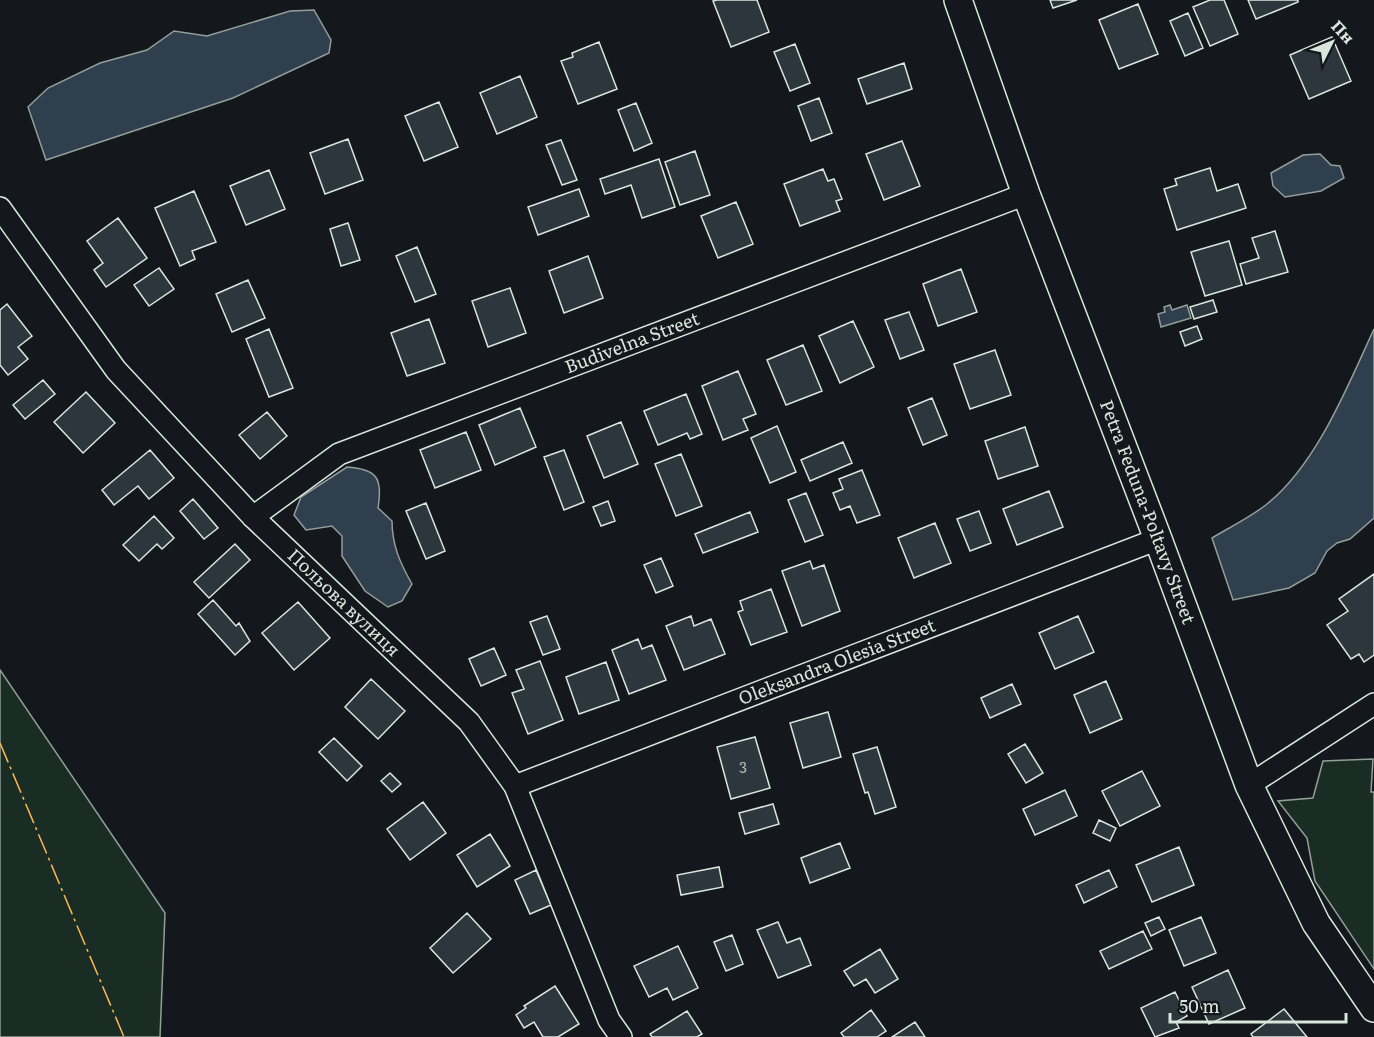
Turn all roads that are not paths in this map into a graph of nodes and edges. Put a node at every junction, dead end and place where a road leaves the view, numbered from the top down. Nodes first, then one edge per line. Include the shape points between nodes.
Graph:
1 (958, 0) edge
2 (1026, 194) junction
3 (0, 208) edge
4 (253, 517) junction
5 (1158, 539) junction
6 (1374, 704) edge
7 (1249, 785) junction
8 (515, 786) junction
9 (1374, 1008) edge
10 (621, 1037) edge

1 - 2 street, Petra Feduna-Poltavy Street
2 - 4 street, Budivelna Street via 339,454
2 - 5 street, Petra Feduna-Poltavy Street
3 - 4 street, Польова вулиця via 116,370
4 - 8 street, Польова вулиця via 469,722
5 - 7 street, Petra Feduna-Poltavy Street
5 - 8 street, Oleksandra Olesia Street
6 - 7 street
7 - 9 street, Petra Feduna-Poltavy Street via 1317,922
8 - 10 street, Польова вулиця via 609,1020

